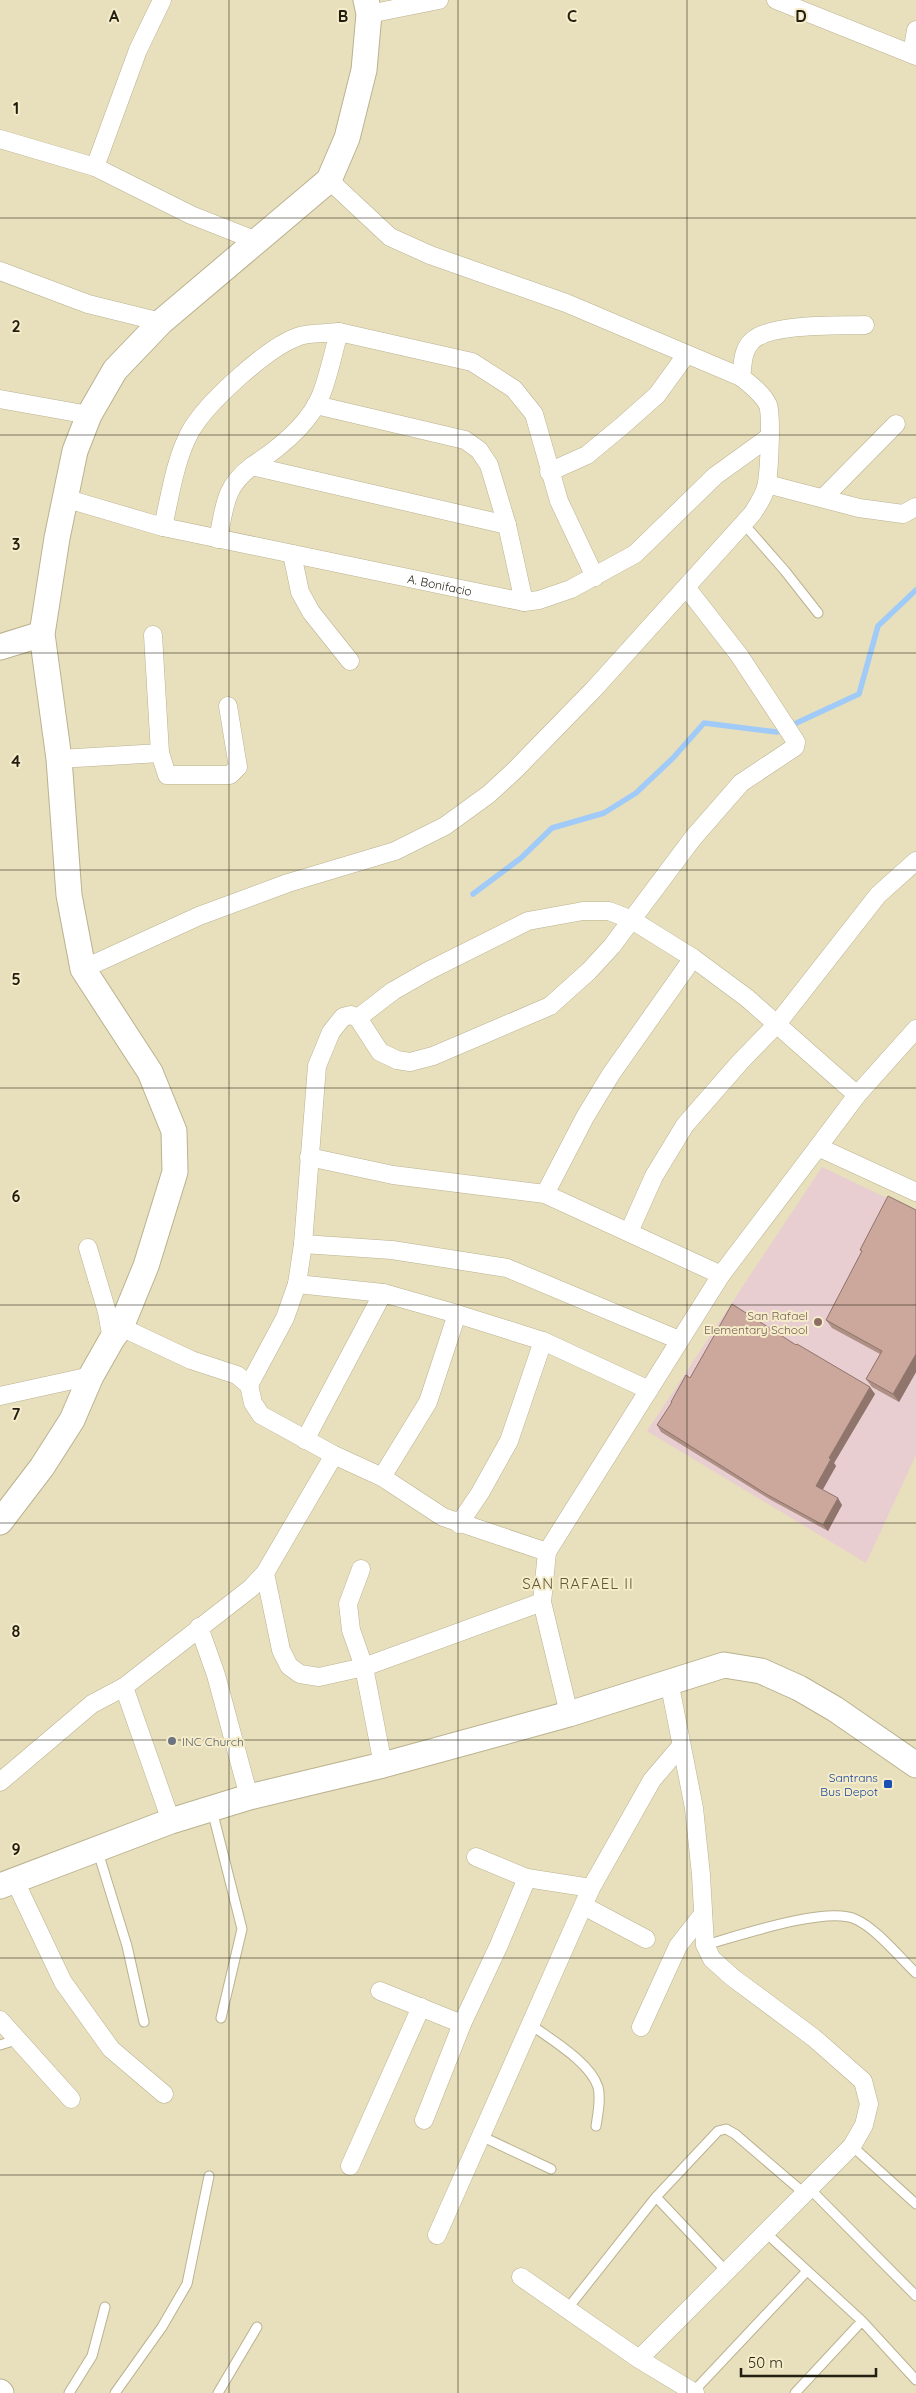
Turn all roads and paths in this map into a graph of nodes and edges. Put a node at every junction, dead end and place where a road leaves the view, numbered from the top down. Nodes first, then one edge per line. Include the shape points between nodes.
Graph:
1 (162, 0) edge
2 (439, 0) edge
3 (776, 0) edge
4 (797, 4) edge
5 (367, 7) edge
6 (916, 30) edge
7 (914, 55) edge
8 (0, 138) edge
9 (95, 167) junction
10 (329, 180) junction
11 (257, 241) junction
12 (0, 271) edge
13 (161, 322) junction
14 (865, 325) dead end
15 (339, 332) junction
16 (686, 355) junction
17 (742, 377) junction
18 (0, 399) edge
19 (316, 405) junction
20 (89, 415) junction
21 (896, 424) dead end
22 (769, 437) junction
23 (252, 466) junction
24 (549, 472) junction
25 (767, 484) junction
26 (824, 497) junction
27 (64, 498) junction
28 (916, 507) edge
29 (743, 522) junction
30 (507, 524) junction
31 (163, 527) junction
32 (218, 539) junction
33 (292, 554) junction
34 (594, 577) junction
35 (686, 587) junction
36 (524, 602) junction
37 (818, 613) dead end
38 (42, 634) junction
39 (152, 635) dead end
40 (0, 647) edge
41 (350, 660) dead end
42 (228, 706) dead end
43 (160, 753) junction
44 (59, 759) junction
45 (916, 861) edge
46 (632, 920) junction
47 (693, 958) junction
48 (83, 969) junction
49 (358, 1018) junction
50 (777, 1024) junction
51 (916, 1029) edge
52 (857, 1095) junction
53 (818, 1147) junction
54 (309, 1157) junction
55 (916, 1192) edge
56 (545, 1194) junction
57 (629, 1232) junction
58 (303, 1244) junction
59 (88, 1248) dead end
60 (721, 1275) junction
61 (296, 1284) junction
62 (383, 1293) junction
63 (457, 1314) junction
64 (116, 1333) junction
65 (679, 1340) junction
66 (543, 1341) junction
67 (91, 1376) junction
68 (249, 1385) junction
69 (649, 1390) junction
70 (0, 1396) edge
71 (305, 1440) junction
72 (334, 1456) junction
73 (382, 1477) junction
74 (0, 1522) edge
75 (459, 1524) junction
76 (547, 1552) junction
77 (361, 1569) dead end
78 (265, 1573) junction
79 (542, 1602) junction
80 (199, 1627) junction
81 (364, 1667) junction
82 (669, 1681) junction
83 (124, 1687) junction
84 (569, 1714) junction
85 (681, 1746) junction
86 (383, 1765) junction
87 (916, 1765) edge
88 (0, 1782) edge
89 (249, 1797) junction
90 (212, 1809) junction
91 (171, 1821) junction
92 (97, 1849) junction
93 (476, 1857) dead end
94 (527, 1878) junction
95 (7, 1883) edge
96 (590, 1888) junction
97 (584, 1906) junction
98 (703, 1914) junction
99 (646, 1939) dead end
100 (705, 1945) junction
101 (916, 1973) edge
102 (380, 1991) dead end
103 (421, 2008) junction
104 (221, 2018) dead end
105 (0, 2020) edge
106 (144, 2022) dead end
107 (462, 2024) junction
108 (530, 2024) junction
109 (641, 2027) dead end
110 (8, 2042) edge
111 (164, 2094) dead end
112 (71, 2099) dead end
113 (424, 2120) dead end
114 (596, 2126) dead end
115 (481, 2136) junction
116 (852, 2146) junction
117 (350, 2166) dead end
118 (552, 2169) dead end
119 (209, 2176) dead end
120 (807, 2192) junction
121 (656, 2197) junction
122 (916, 2204) edge
123 (765, 2232) junction
124 (437, 2235) dead end
125 (726, 2271) junction
126 (807, 2271) junction
127 (521, 2277) dead end
128 (916, 2296) edge
129 (105, 2307) dead end
130 (568, 2308) junction
131 (862, 2321) junction
132 (257, 2327) dead end
133 (639, 2359) junction
134 (916, 2380) edge
135 (694, 2392) edge
136 (69, 2393) edge
137 (115, 2393) edge
138 (218, 2393) edge
139 (795, 2393) edge

1 - 9 street via 138,50
2 - 5 street
3 - 4 street
4 - 7 street
5 - 10 street via 364,70 356,108 348,138
6 - 7 street
8 - 9 street
9 - 11 street via 192,215
10 - 11 street
10 - 16 street via 390,237 430,256 566,303
11 - 13 street
12 - 13 street via 88,304
13 - 20 street via 115,370
14 - 17 street via 772,331 752,340 744,354
15 - 19 street
15 - 24 street via 472,362 514,388 534,414
15 - 31 street via 298,336 275,349 232,384 196,423 189,434 175,478
16 - 17 street
16 - 24 street via 657,395 622,426 587,455
17 - 22 street via 767,404 771,421
18 - 20 street
19 - 23 street via 277,449
19 - 30 street via 465,440 479,450 489,465
20 - 27 street via 75,451
21 - 26 street
22 - 25 street
22 - 34 street, A. Bonifacio via 715,476 635,554
23 - 30 street
23 - 32 street via 228,490
24 - 34 street
25 - 26 street
25 - 29 street via 761,501
26 - 28 street via 858,508 903,514
27 - 31 street, A. Bonifacio
27 - 38 street
29 - 35 street
29 - 37 lane
30 - 36 street
31 - 32 street, A. Bonifacio
32 - 33 street, A. Bonifacio
33 - 36 street, A. Bonifacio
33 - 41 street via 300,592 311,612
34 - 36 street, A. Bonifacio via 571,589
35 - 46 street via 739,655 796,742 795,747 741,783 693,838
35 - 48 street via 515,770 445,826 395,851 199,916
38 - 40 street
38 - 44 street
39 - 43 street
42 - 43 street via 238,767 230,775 167,775
43 - 44 street
44 - 48 street via 69,895
45 - 50 street via 878,895
46 - 47 street
46 - 49 street via 609,911 583,911 528,921 393,991
46 - 49 street via 589,971 550,1006 433,1056 410,1062 380,1052
47 - 50 street
47 - 56 street via 585,1117
48 - 64 street via 150,1072 174,1131 175,1172 146,1266
49 - 54 street via 351,1015 343,1018 332,1032 317,1066
50 - 52 street
50 - 57 street via 685,1125 654,1176
51 - 52 street
52 - 53 street
53 - 55 street
53 - 60 street
54 - 56 street via 393,1175
54 - 58 street
56 - 57 street
57 - 60 street
58 - 61 street
58 - 65 street via 392,1250 507,1268
59 - 64 street
60 - 65 street
61 - 62 street
61 - 68 street via 285,1318
62 - 63 street
62 - 71 street
63 - 66 street
63 - 73 street via 428,1402
64 - 67 street
64 - 68 street via 237,1375
65 - 69 street
66 - 69 street
66 - 75 street via 509,1441
67 - 70 street
67 - 74 street via 72,1420 42,1467
68 - 71 street via 253,1402 261,1415
69 - 76 street
71 - 72 street
72 - 73 street
72 - 78 street
73 - 75 street
75 - 76 street
76 - 79 street
77 - 81 street via 348,1604 351,1630
78 - 80 street via 251,1588
78 - 81 street via 281,1650 290,1666 300,1674 319,1677
79 - 81 street
79 - 84 street
80 - 83 street
80 - 89 street via 216,1675
81 - 86 street
82 - 84 street
82 - 85 street
82 - 87 street via 724,1665 761,1671 835,1709
83 - 88 street via 92,1704
83 - 91 street
84 - 86 street
85 - 96 street via 652,1780
85 - 98 street via 694,1808
86 - 89 street
89 - 90 street
90 - 91 street
90 - 104 lane via 242,1929
91 - 92 street
92 - 95 street
92 - 106 lane via 127,1946
93 - 94 street
94 - 96 street
94 - 107 street
95 - 111 street via 63,1982 111,2049
96 - 97 street
97 - 99 street
97 - 108 street
98 - 100 street
98 - 109 street via 678,1946
100 - 101 lane via 772,1926 839,1914 856,1920 878,1936
100 - 116 street via 712,1959 820,2043 863,2081 869,2104 864,2125
102 - 103 street
103 - 107 street
103 - 117 street
105 - 110 street
107 - 113 street
108 - 114 lane via 579,2060 597,2086
108 - 115 street
110 - 112 street
115 - 118 lane
115 - 124 street
116 - 120 street
116 - 122 lane
119 - 137 lane via 187,2284 162,2327
120 - 121 lane via 726,2129 718,2131
120 - 123 street
120 - 128 lane
121 - 125 lane
121 - 130 lane
123 - 125 street
123 - 126 lane
125 - 133 street
126 - 131 lane
126 - 135 lane
127 - 130 street
129 - 136 lane via 92,2356
130 - 133 street
131 - 134 lane
131 - 139 lane
132 - 138 lane
133 - 135 street

